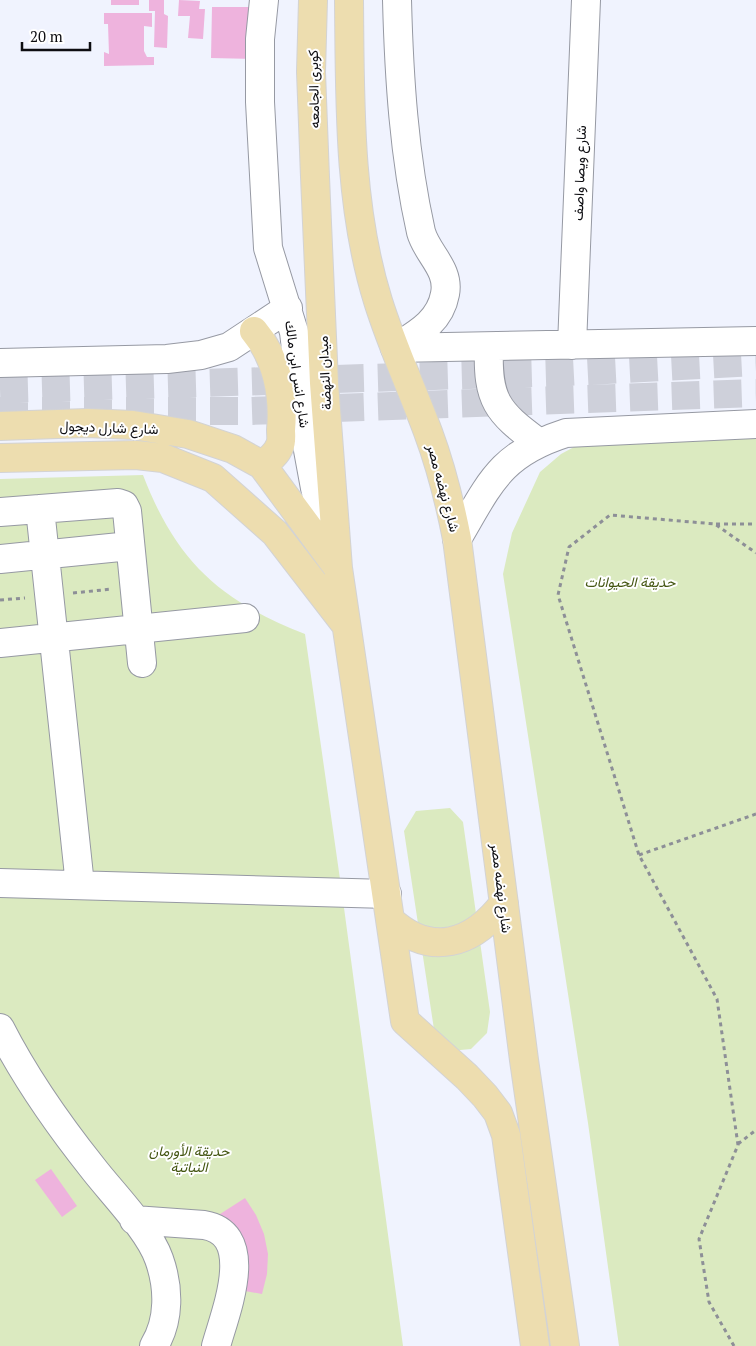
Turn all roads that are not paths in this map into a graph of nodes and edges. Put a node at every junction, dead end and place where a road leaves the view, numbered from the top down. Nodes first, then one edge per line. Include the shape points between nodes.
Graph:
1 (264, 0) edge
2 (312, 0) edge
3 (349, 0) edge
4 (397, 0) edge
5 (586, 0) edge
6 (314, 177) joint
7 (288, 308) junction
8 (254, 331) junction
9 (756, 341) edge
10 (572, 345) junction
11 (489, 347) junction
12 (395, 348) junction
13 (0, 363) edge
14 (756, 424) edge
15 (0, 426) edge
16 (538, 442) junction
17 (0, 458) edge
18 (262, 465) junction
19 (40, 509) junction
20 (0, 512) edge
21 (457, 538) junction
22 (130, 546) junction
23 (45, 554) junction
24 (0, 559) edge
25 (338, 568) junction
26 (245, 618) dead end
27 (347, 626) junction
28 (139, 629) junction
29 (54, 638) junction
30 (0, 643) edge
31 (142, 663) dead end
32 (0, 883) edge
33 (80, 885) junction
34 (504, 903) junction
35 (389, 907) junction
36 (0, 1028) edge
37 (134, 1220) junction
38 (154, 1346) edge
39 (216, 1346) edge
40 (535, 1346) edge
41 (566, 1346) edge

1 - 7 street, شارع انس ابن مالك via 260,102 266,230 272,263
2 - 6 main road, كوبرى الجامعه
3 - 12 main road via 355,176 366,256
4 - 12 street via 402,106 410,169 422,232 443,273 446,292 440,312 427,326
5 - 10 street, شارع ويصا واصف
6 - 25 main road, ميدان النهضة via 324,383
7 - 8 street
7 - 25 street, شارع انس ابن مالك via 297,349 315,488
8 - 13 street via 229,347 201,355 168,359
8 - 18 main road via 265,344 275,366 282,419 280,446 272,459
9 - 10 street
10 - 11 street
11 - 12 street
11 - 16 street via 490,382 501,412
12 - 21 main road, شارع نهضه مصر via 429,433
14 - 16 street via 566,433
15 - 18 main road, شارع شارل ديجول via 86,423 159,428 210,440
16 - 21 street via 497,473
17 - 27 main road via 136,455 163,458 213,478 275,533
18 - 25 main road, شارع شارل ديجول
19 - 20 street
19 - 22 street via 122,504 127,511
19 - 23 street
21 - 34 main road, شارع نهضه مصر
22 - 23 street
22 - 28 street
23 - 24 street
23 - 29 street
25 - 27 main road
26 - 28 street
27 - 35 main road
28 - 29 street
28 - 31 street
29 - 30 street
29 - 33 street
32 - 33 street
33 - 35 street
34 - 35 main road via 484,926 470,935 436,943 418,940 402,932
34 - 41 main road, شارع نهضه مصر
35 - 40 main road via 406,1020 485,1096 498,1113 506,1135
36 - 37 street via 39,1097
37 - 38 street via 158,1256 166,1282 166,1308 161,1334
37 - 39 street via 212,1226 226,1236 233,1254 234,1278

